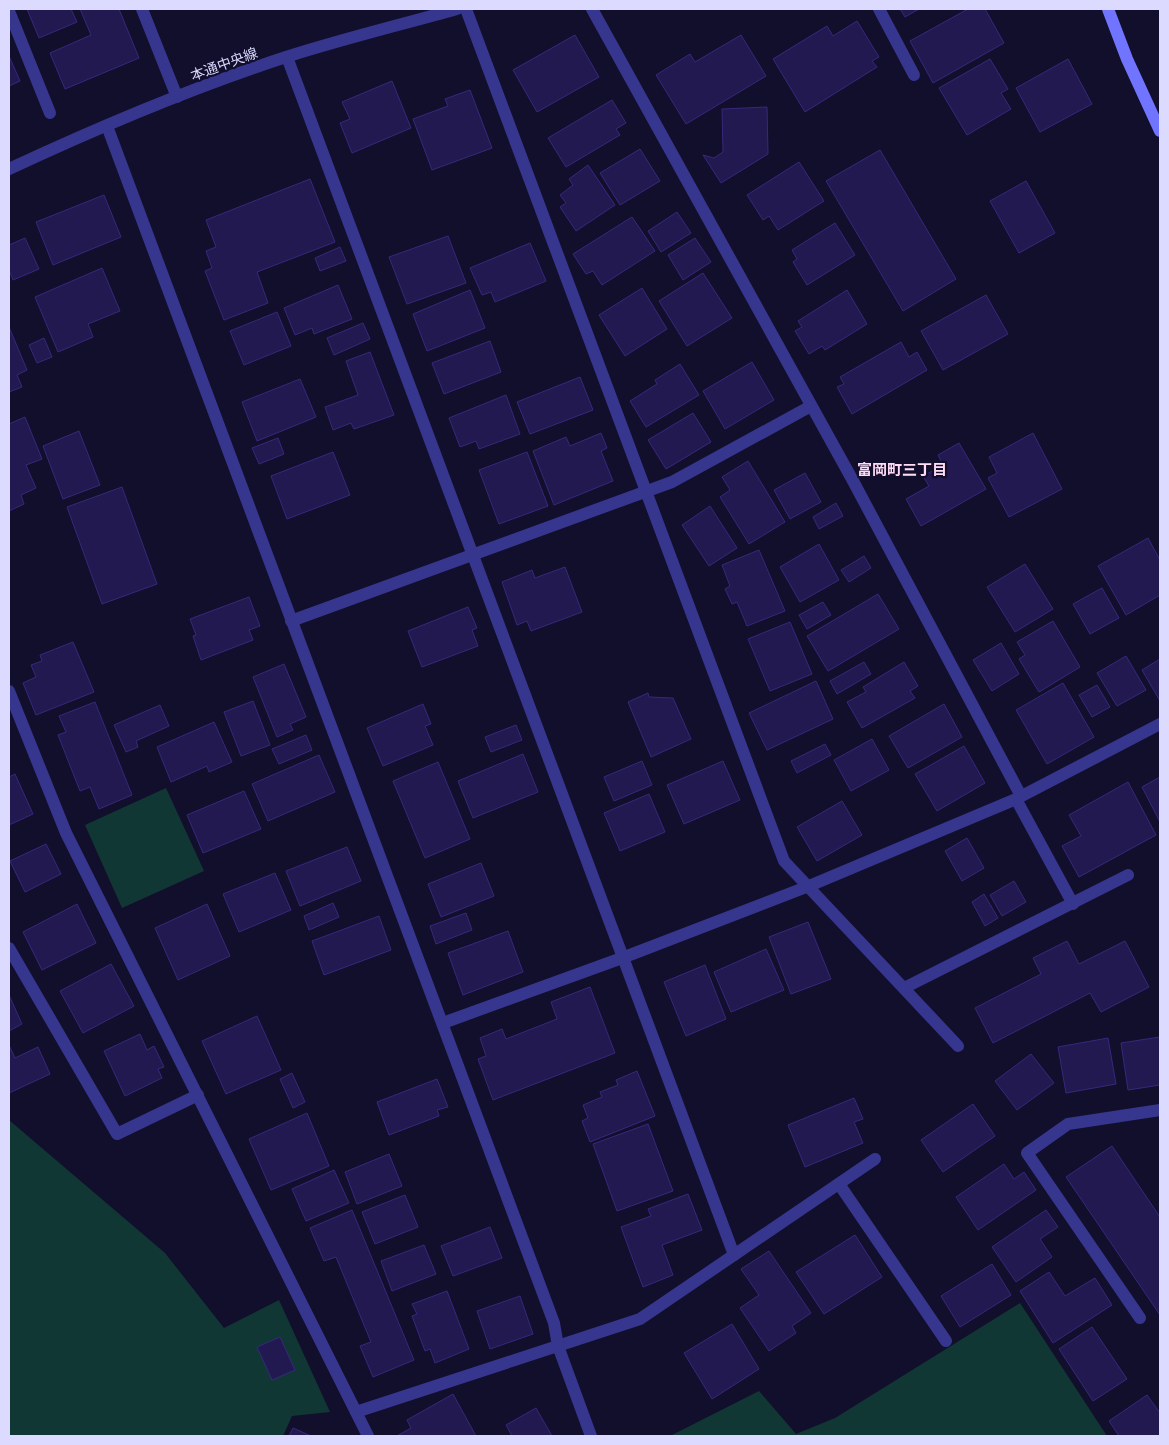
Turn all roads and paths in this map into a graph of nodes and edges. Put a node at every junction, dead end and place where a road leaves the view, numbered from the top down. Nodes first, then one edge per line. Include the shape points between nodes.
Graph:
1 (142, 9) edge
2 (457, 9) edge
3 (466, 9) edge
4 (592, 9) edge
5 (879, 9) edge
6 (1108, 9) edge
7 (9, 11) edge
8 (287, 57) junction
9 (914, 75) dead end
10 (177, 97) junction
11 (50, 112) dead end
12 (107, 126) junction
13 (1160, 132) edge
14 (9, 169) edge
15 (811, 406) junction
16 (646, 492) junction
17 (472, 555) junction
18 (291, 621) junction
19 (9, 691) edge
20 (1160, 724) edge
21 (1019, 798) junction
22 (1128, 876) dead end
23 (809, 886) junction
24 (1073, 904) junction
25 (9, 948) edge
26 (622, 958) junction
27 (904, 988) junction
28 (443, 1023) junction
29 (958, 1046) dead end
30 (198, 1095) junction
31 (1160, 1110) edge
32 (875, 1159) dead end
33 (839, 1184) junction
34 (734, 1255) junction
35 (1140, 1318) dead end
36 (946, 1341) dead end
37 (558, 1346) junction
38 (356, 1412) junction
39 (368, 1436) edge
40 (591, 1436) edge

1 - 10 street
2 - 8 street, 本通中央線
3 - 16 street
4 - 15 street
5 - 9 street
6 - 13 main road
7 - 11 street
8 - 10 street, 本通中央線
8 - 17 street
10 - 12 street, 本通中央線
12 - 14 street, 本通中央線
12 - 18 street
15 - 16 street via 672,482
15 - 21 street
16 - 17 street
16 - 23 street via 784,860
17 - 18 street
17 - 26 street
18 - 28 street
19 - 30 street via 66,833
20 - 21 street
21 - 23 street
21 - 24 street
22 - 24 street
23 - 26 street
23 - 27 street
24 - 27 street
25 - 30 street via 117,1134
26 - 28 street
26 - 34 street
27 - 29 street
28 - 37 street via 554,1323
30 - 38 street
31 - 35 street via 1068,1124 1026,1153
32 - 33 street
33 - 34 street
33 - 36 street
34 - 37 street via 640,1319
37 - 38 street
37 - 40 street
38 - 39 street

